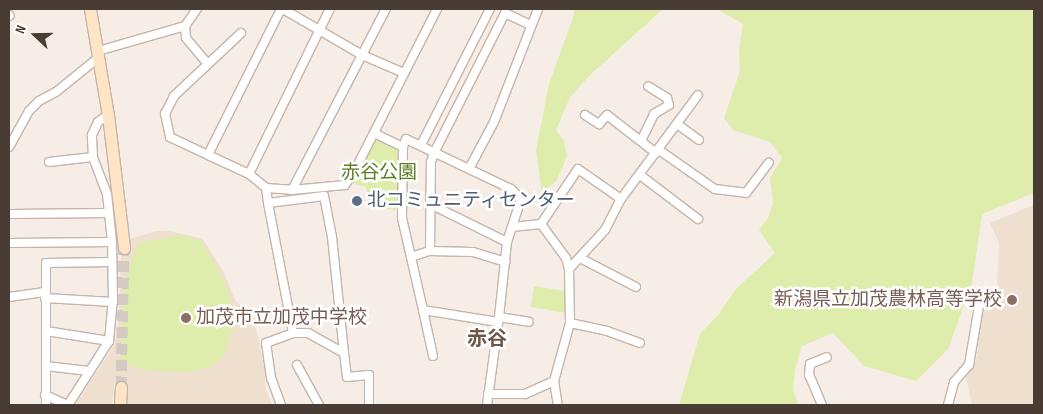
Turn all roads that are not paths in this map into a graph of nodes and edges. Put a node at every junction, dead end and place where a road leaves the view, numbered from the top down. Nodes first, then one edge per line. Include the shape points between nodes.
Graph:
1 (90, 9) edge
2 (197, 9) edge
3 (282, 9) edge
4 (330, 9) edge
5 (386, 9) edge
6 (438, 9) edge
7 (490, 9) edge
8 (538, 9) edge
9 (531, 25) junction
10 (185, 26) junction
11 (319, 31) junction
12 (241, 33) dead end
13 (99, 54) junction
14 (362, 55) junction
15 (208, 64) junction
16 (404, 74) junction
17 (648, 86) dead end
18 (698, 95) dead end
19 (108, 115) junction
20 (585, 116) dead end
21 (678, 124) junction
22 (374, 133) junction
23 (699, 140) dead end
24 (641, 141) junction
25 (421, 145) junction
26 (9, 147) edge
27 (403, 147) junction
28 (658, 151) junction
29 (434, 153) junction
30 (208, 154) junction
31 (93, 157) junction
32 (49, 162) dead end
33 (769, 163) dead end
34 (469, 169) junction
35 (249, 174) junction
36 (640, 175) junction
37 (266, 188) junction
38 (292, 190) junction
39 (621, 199) junction
40 (268, 203) junction
41 (430, 204) junction
42 (108, 213) junction
43 (9, 214) edge
44 (698, 219) dead end
45 (541, 224) junction
46 (512, 227) junction
47 (112, 242) junction
48 (507, 242) junction
49 (9, 243) edge
50 (124, 248) tunnel mouth
51 (430, 251) junction
52 (411, 257) junction
53 (580, 258) junction
54 (112, 262) junction
55 (505, 262) junction
56 (569, 268) junction
57 (636, 287) dead end
58 (45, 295) junction
59 (9, 297) edge
60 (113, 302) junction
61 (979, 306) dead end
62 (423, 310) junction
63 (498, 319) junction
64 (529, 322) dead end
65 (570, 323) junction
66 (46, 331) junction
67 (293, 334) junction
68 (109, 341) junction
69 (640, 343) dead end
70 (344, 353) junction
71 (433, 356) dead end
72 (827, 357) dead end
73 (297, 364) dead end
74 (46, 366) junction
75 (90, 371) junction
76 (554, 381) junction
77 (121, 387) tunnel mouth
78 (488, 394) junction
79 (45, 395) junction
80 (46, 405) edge
81 (68, 405) edge
82 (120, 405) edge
83 (281, 405) edge
84 (319, 405) edge
85 (369, 405) edge
86 (487, 405) edge
87 (558, 405) edge
88 (822, 405) edge
89 (948, 405) edge

1 - 13 street
2 - 10 street
3 - 11 street
3 - 30 street
4 - 11 street
5 - 14 street
6 - 16 street
7 - 25 street
8 - 9 street
9 - 29 street via 505,13
9 - 34 street via 494,122
10 - 13 street
10 - 15 street via 186,38
11 - 14 street
11 - 35 street
12 - 15 street
13 - 19 street
13 - 26 street via 56,92 38,101
14 - 16 street
14 - 38 street
15 - 30 street via 174,96 165,114 170,137
16 - 22 street
17 - 24 street via 667,98 669,105 654,114
18 - 21 street
19 - 31 street via 98,122 92,135
19 - 50 street
20 - 24 street via 599,124 607,115
21 - 23 street
21 - 28 street
22 - 27 street
22 - 38 street via 345,184
24 - 28 street
25 - 27 street via 406,139
25 - 29 street
27 - 52 street via 402,218
28 - 33 street via 715,189 746,193
28 - 36 street
29 - 34 street
29 - 41 street
30 - 35 street
31 - 32 street
31 - 42 street via 107,194
34 - 46 street via 511,189 521,198
35 - 37 street
36 - 39 street
36 - 44 street
37 - 38 street
37 - 40 street
39 - 45 street via 578,169
39 - 53 street via 605,230
40 - 67 street
40 - 70 street via 324,196 332,237
41 - 48 street
41 - 51 street
42 - 43 street
42 - 47 street
45 - 46 street
45 - 56 street via 561,250
46 - 48 street
47 - 49 street
47 - 54 street
48 - 55 street
51 - 52 street
51 - 55 street via 473,252
52 - 62 street
53 - 56 street
53 - 57 street
54 - 58 street via 46,263
54 - 60 street
55 - 63 street
56 - 65 street
58 - 59 street
58 - 60 street
58 - 66 street
60 - 68 street
61 - 89 street via 969,365 954,382
62 - 63 street
62 - 71 street
63 - 64 street
63 - 78 street
65 - 69 street
65 - 76 street
66 - 68 street
66 - 74 street
67 - 70 street via 308,333
67 - 83 street via 266,343 271,378
68 - 75 street
70 - 85 street via 346,377 369,375
72 - 88 street via 810,364 809,375
73 - 84 street
74 - 75 street
74 - 79 street
75 - 81 street
76 - 78 street via 525,394
76 - 87 street
77 - 82 street
78 - 86 street
79 - 80 street
79 - 81 street

